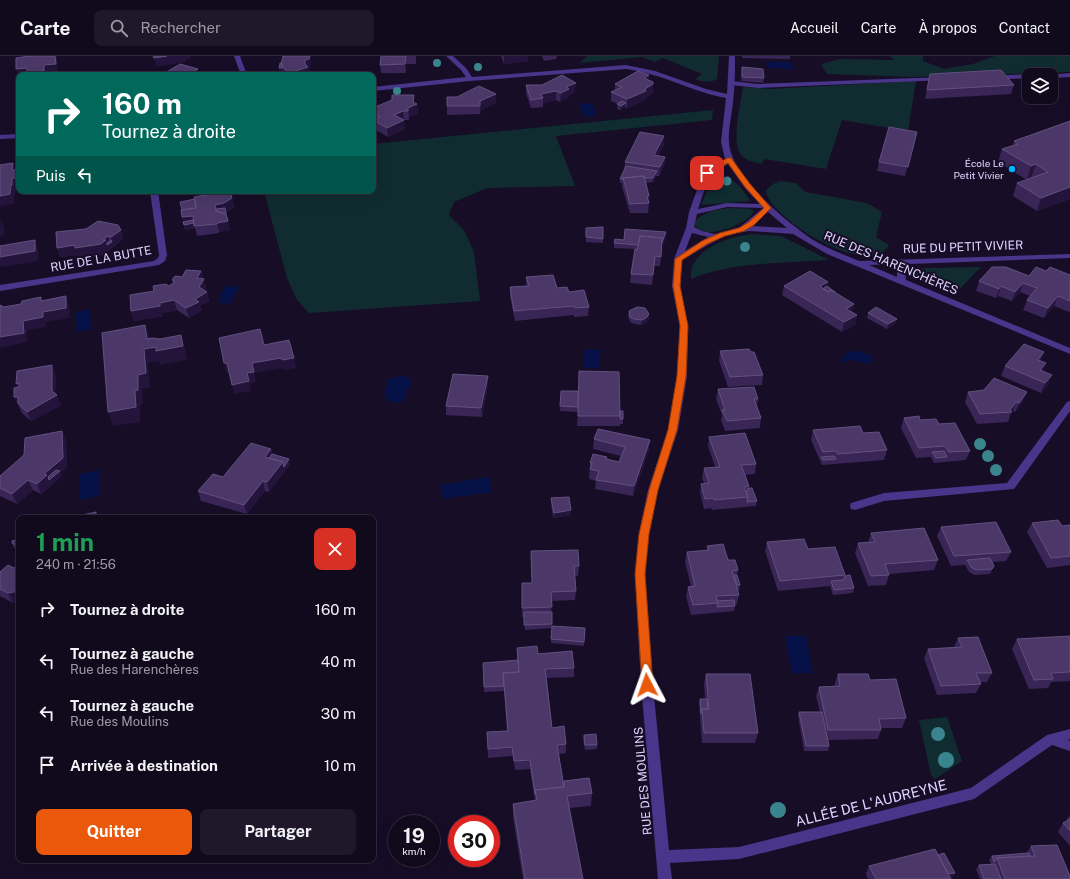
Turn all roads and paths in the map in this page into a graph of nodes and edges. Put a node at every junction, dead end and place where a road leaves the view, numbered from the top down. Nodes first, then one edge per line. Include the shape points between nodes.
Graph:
1 (237, 56) edge
2 (449, 56) edge
3 (732, 56) edge
4 (243, 72) edge
5 (1070, 75) edge
6 (1022, 76) edge
7 (1058, 76) edge
8 (989, 78) edge
9 (470, 79) junction
10 (950, 79) edge
11 (731, 83) junction
12 (376, 89) edge
13 (730, 97) junction
14 (16, 136) edge
15 (0, 138) edge
16 (729, 160) junction
17 (154, 194) edge
18 (767, 207) junction
19 (693, 212) junction
20 (690, 228) junction
21 (742, 229) junction
22 (797, 232) junction
23 (716, 237) junction
24 (1070, 256) edge
25 (678, 259) junction
26 (908, 261) junction
27 (857, 264) junction
28 (902, 282) junction
29 (0, 288) edge
30 (1070, 351) edge
31 (1070, 404) edge
32 (855, 506) dead end
33 (1070, 734) edge
34 (1051, 739) junction
35 (1070, 746) edge
36 (663, 857) junction
37 (666, 879) edge

1 - 4 street
2 - 9 street via 464,69
3 - 11 street
5 - 7 street
6 - 8 street
9 - 12 street
9 - 13 street via 626,67 648,70 696,90
10 - 11 street via 758,86
11 - 13 street
13 - 16 street via 724,142
14 - 15 street
16 - 18 street, RUE DES HARENCHÈRES
16 - 19 street, RUE DES MOULINS via 707,173
17 - 29 street, RUE DE LA BUTTE via 163,255 156,263
18 - 19 street via 727,205
18 - 21 street via 752,223
18 - 22 street, RUE DES HARENCHÈRES
19 - 20 street, RUE DES MOULINS
20 - 23 street
20 - 25 street, RUE DES MOULINS
21 - 22 street via 769,228
21 - 23 street
22 - 27 street, RUE DES HARENCHÈRES via 830,252
23 - 25 street
24 - 26 street, RUE DU PETIT VIVIER
25 - 36 street, RUE DES MOULINS via 676,286 684,326 682,376 673,430 652,497 644,534 640,574 647,685
26 - 27 street, RUE DU PETIT VIVIER
26 - 28 street via 902,266 900,273
27 - 28 street, RUE DES HARENCHÈRES
28 - 30 street, RUE DES HARENCHÈRES
31 - 32 street via 1010,486 884,497
33 - 34 street, ALLÉE DE L'AUDREYNE
34 - 35 street
34 - 36 street, ALLÉE DE L'AUDREYNE via 974,793 739,853
36 - 37 street, RUE DES MOULINS

